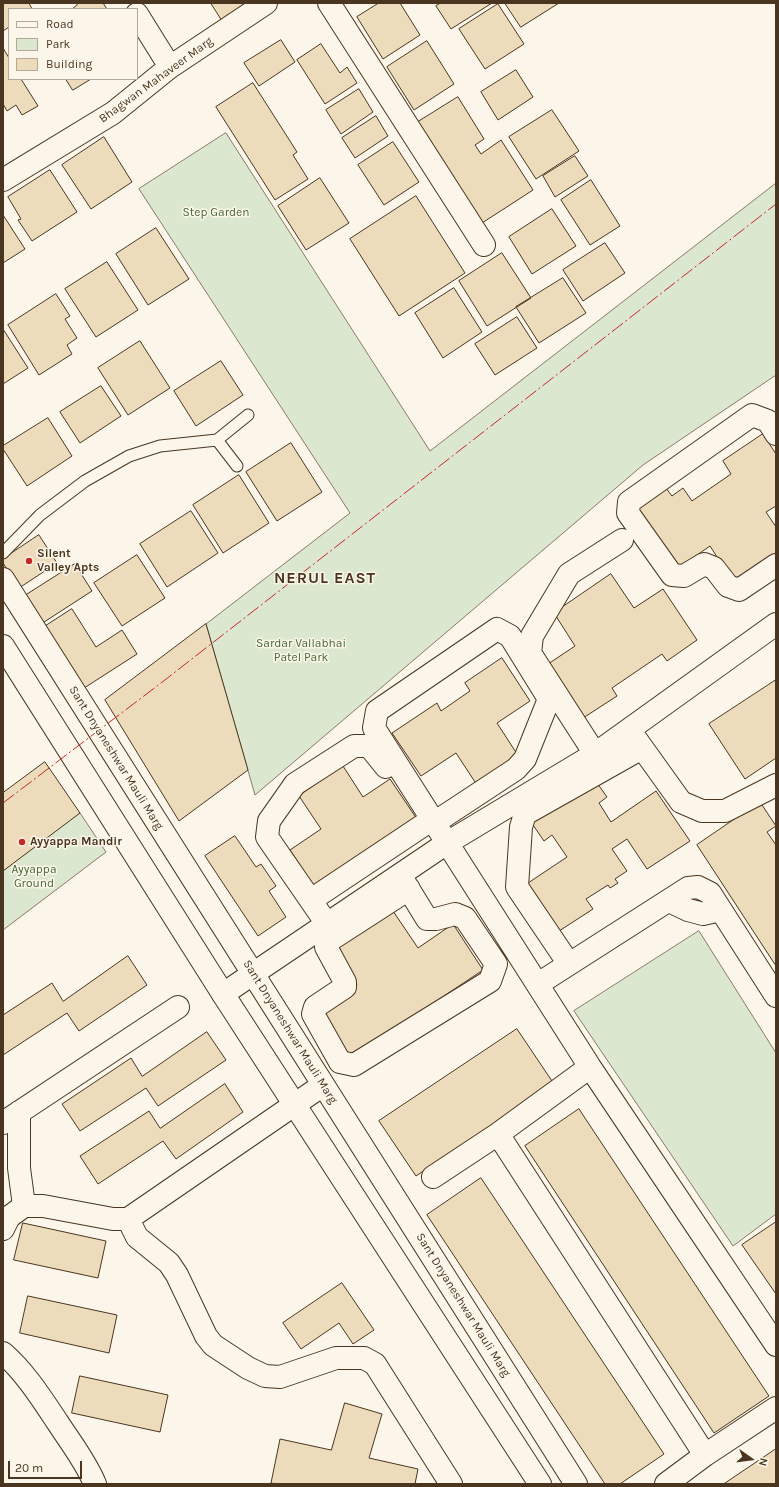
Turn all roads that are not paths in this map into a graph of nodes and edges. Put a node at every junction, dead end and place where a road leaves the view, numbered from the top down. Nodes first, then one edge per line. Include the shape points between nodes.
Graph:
1 (266, 3) edge
2 (329, 3) edge
3 (138, 16) edge
4 (170, 67) junction
5 (3, 180) edge
6 (484, 245) dead end
7 (248, 415) dead end
8 (776, 434) edge
9 (217, 440) junction
10 (237, 466) dead end
11 (622, 540) dead end
12 (3, 553) edge
13 (776, 565) edge
14 (3, 579) edge
15 (776, 624) edge
16 (3, 646) edge
17 (629, 730) junction
18 (642, 748) junction
19 (595, 754) junction
20 (772, 791) edge
21 (429, 823) junction
22 (443, 845) junction
23 (404, 882) junction
24 (311, 900) junction
25 (327, 924) junction
26 (569, 964) junction
27 (253, 974) junction
28 (538, 984) junction
29 (223, 994) junction
30 (776, 996) edge
31 (178, 1007) dead end
32 (590, 1067) junction
33 (323, 1084) junction
34 (294, 1105) junction
35 (11, 1118) edge
36 (498, 1134) junction
37 (433, 1177) dead end
38 (24, 1206) junction
39 (128, 1219) junction
40 (3, 1229) edge
41 (774, 1338) edge
42 (3, 1353) edge
43 (776, 1408) edge
44 (705, 1455) junction
45 (95, 1484) edge
46 (451, 1484) edge
47 (540, 1484) edge
48 (576, 1484) edge
49 (666, 1484) edge

1 - 4 street, Bhagwan Mahaveer Marg
2 - 6 street
3 - 4 street
4 - 5 street, Bhagwan Mahaveer Marg via 113,113
7 - 9 lane
8 - 13 street via 768,421 752,415 629,502 628,513 672,575 684,576 704,564 714,568 728,586 739,590
9 - 10 lane
9 - 12 lane via 160,446 129,456 84,481 40,515
11 - 19 street via 569,574 532,636 530,653
14 - 27 street, Sant Dnyaneshwar Mauli Marg
15 - 17 street
16 - 29 street
17 - 18 street
17 - 19 street
18 - 20 street via 681,802 702,811 725,811
18 - 26 street via 525,814 521,827 517,887
19 - 22 street
21 - 21 street via 516,769 525,759 549,699 510,636 497,629 377,711 374,728
21 - 22 street
21 - 24 street
21 - 24 street via 369,746 354,746 295,784 269,821 268,837
22 - 23 street
22 - 28 street
23 - 23 street via 427,919 455,914 465,918 496,964 490,981 354,1065 340,1062 313,1014 315,1007 345,987 345,982 326,947 327,942
23 - 25 street
24 - 25 street
25 - 27 street
26 - 28 street
26 - 30 street via 688,888 698,887 710,893
27 - 29 street
27 - 33 street, Sant Dnyaneshwar Mauli Marg
28 - 32 street
29 - 34 street
31 - 35 street
32 - 36 street
32 - 41 street
33 - 34 street
33 - 48 street, Sant Dnyaneshwar Mauli Marg
34 - 39 street
34 - 47 street
35 - 38 street
36 - 37 street
36 - 44 street
38 - 39 street via 42,1206 113,1219
38 - 40 street via 9,1217
39 - 46 street via 137,1237 169,1263 177,1275 206,1336 214,1345 248,1368 265,1376 280,1376 336,1358 364,1358 375,1364
42 - 45 street via 14,1362 48,1408 78,1452
43 - 44 street
44 - 49 street

